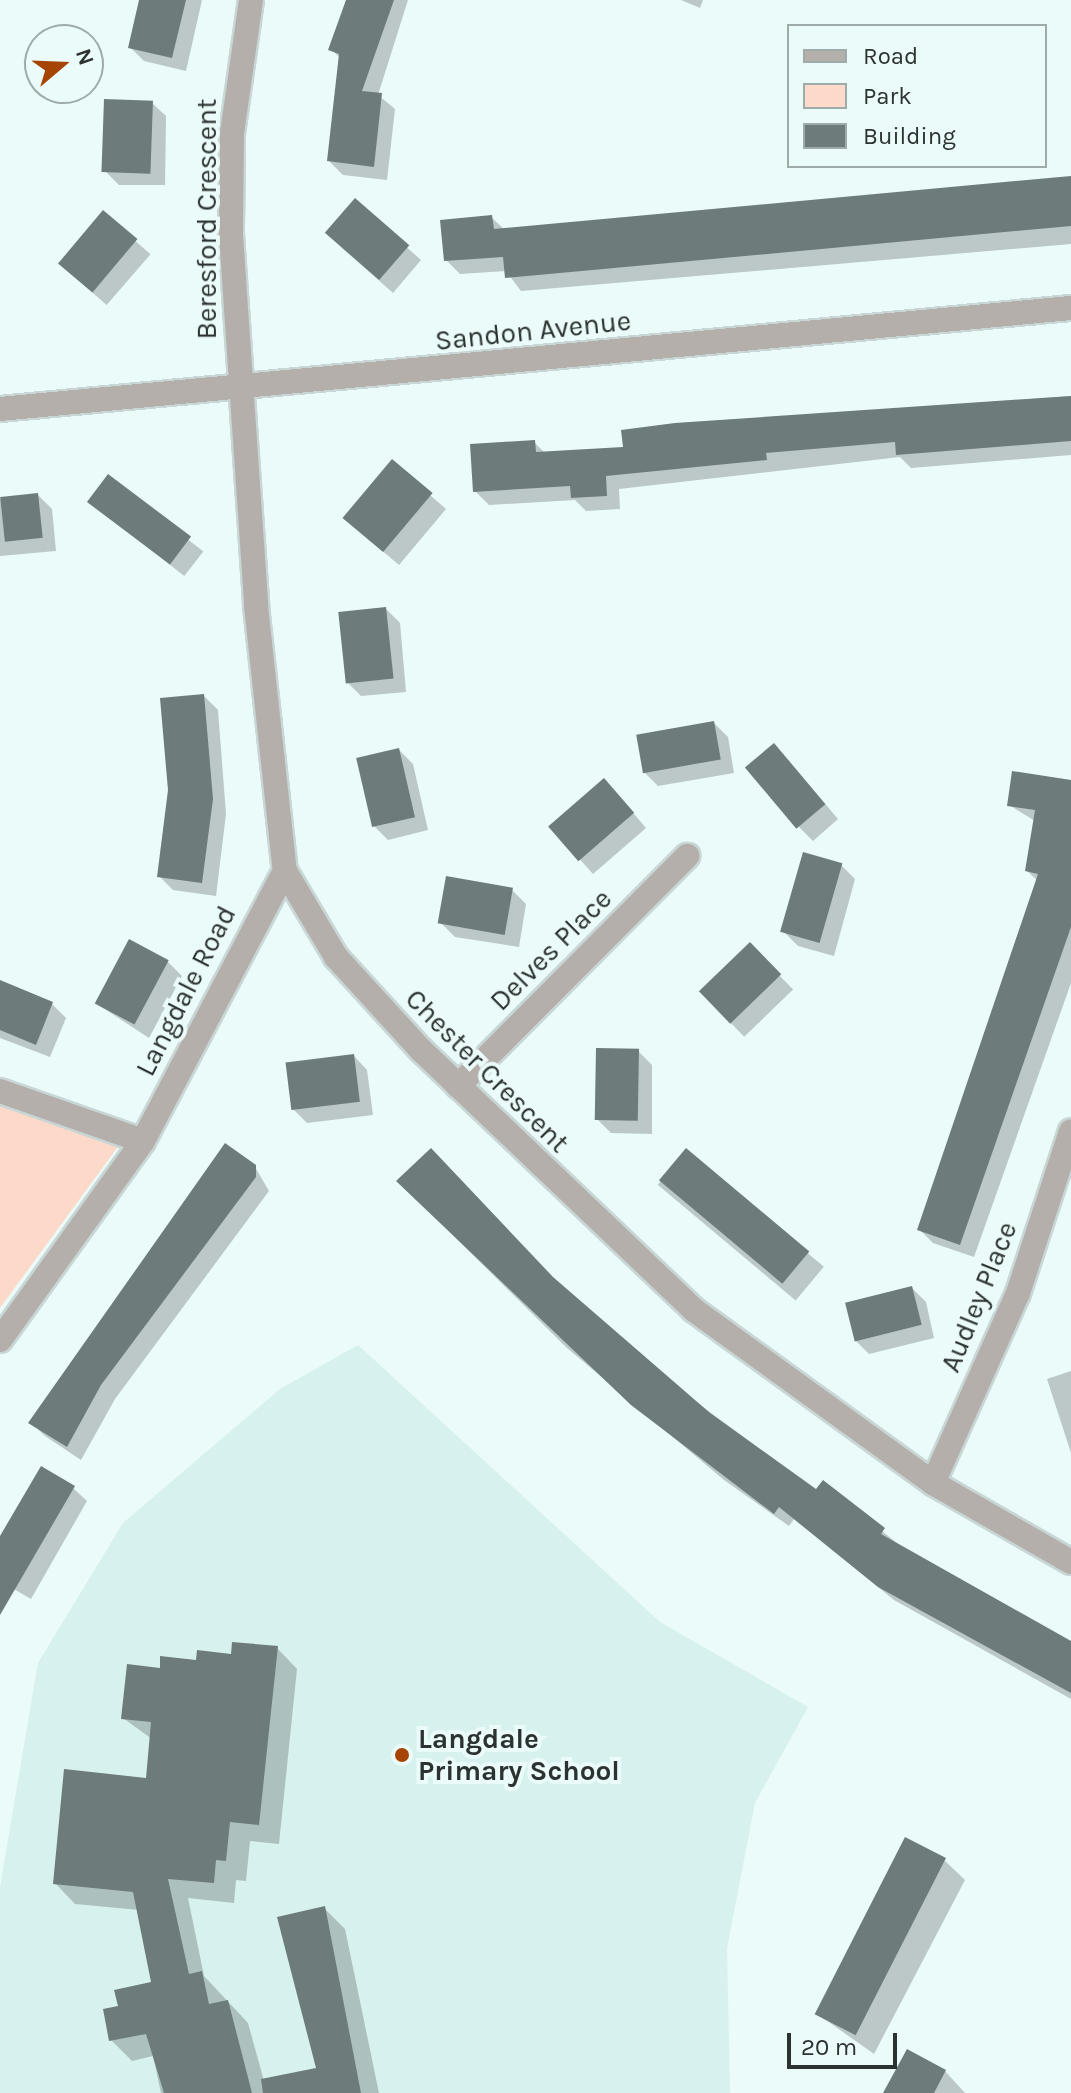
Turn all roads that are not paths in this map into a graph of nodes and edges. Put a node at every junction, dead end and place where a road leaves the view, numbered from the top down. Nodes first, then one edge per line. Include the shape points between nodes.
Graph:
1 (251, 0) edge
2 (1071, 308) edge
3 (239, 391) junction
4 (0, 409) edge
5 (687, 856) dead end
6 (285, 871) junction
7 (458, 1086) junction
8 (0, 1091) edge
9 (1071, 1131) edge
10 (143, 1141) junction
11 (0, 1340) edge
12 (933, 1483) junction
13 (1071, 1562) edge

1 - 3 street, Beresford Crescent via 232,133
2 - 3 street, Sandon Avenue
3 - 4 street, Sandon Avenue
3 - 6 street, Chester Crescent
5 - 7 street, Delves Place
6 - 7 street, Chester Crescent via 336,957
6 - 10 street, Langdale Road
7 - 12 street, Chester Crescent via 694,1310
8 - 10 street
9 - 12 street, Audley Place via 1018,1293
10 - 11 street, Langdale Road
12 - 13 street, Chester Crescent

